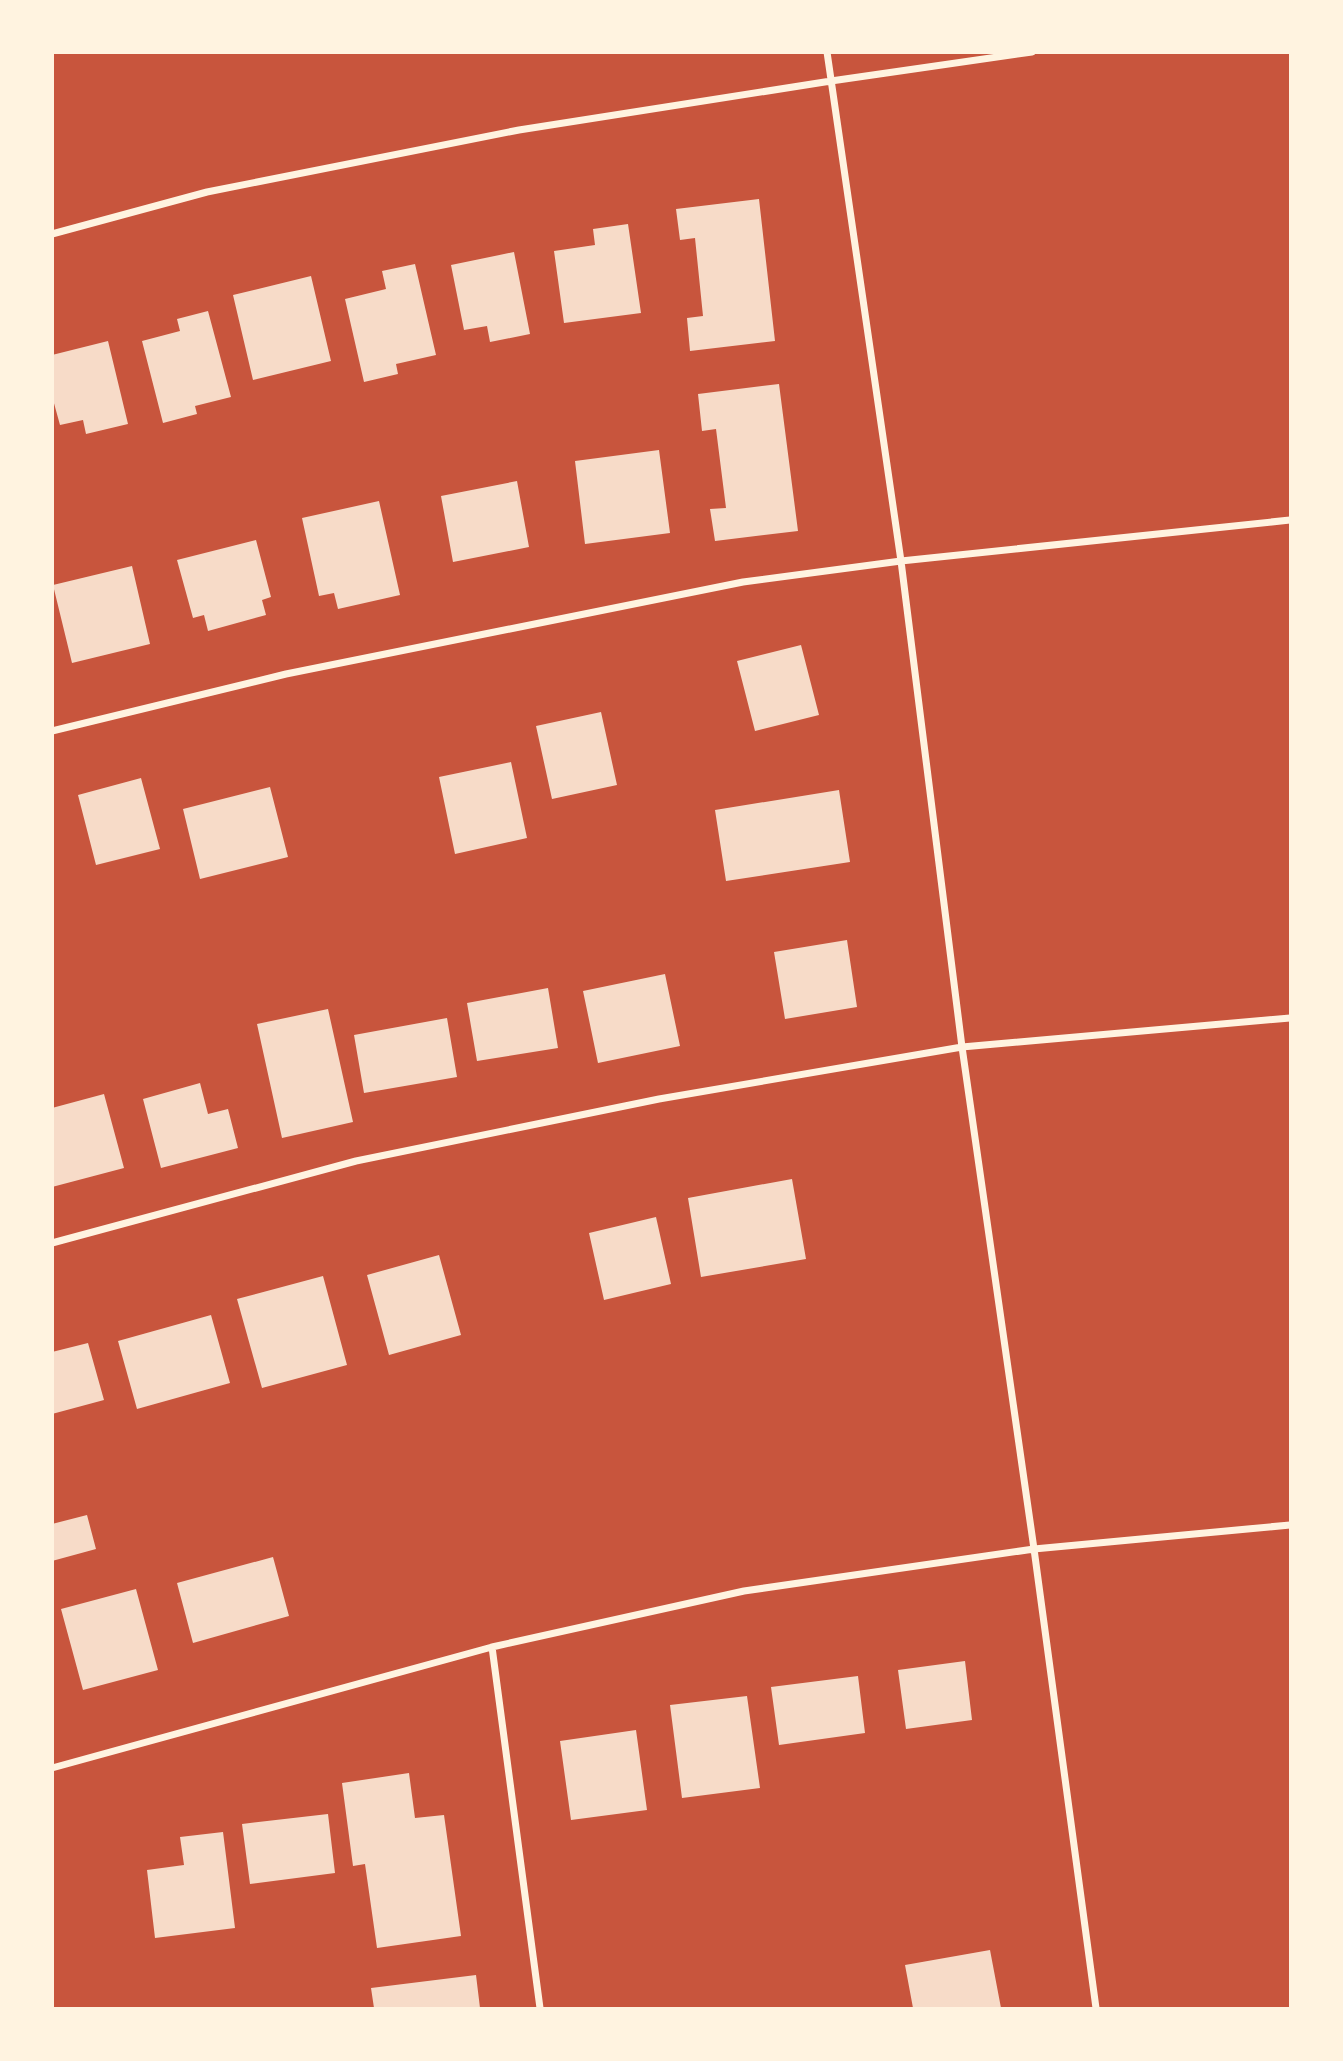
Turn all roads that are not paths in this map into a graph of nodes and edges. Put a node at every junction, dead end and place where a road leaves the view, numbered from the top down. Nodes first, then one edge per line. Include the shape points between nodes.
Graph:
1 (827, 52) edge
2 (1032, 52) edge
3 (831, 81) junction
4 (52, 234) edge
5 (1290, 520) edge
6 (901, 561) junction
7 (52, 731) edge
8 (1290, 1018) edge
9 (962, 1047) junction
10 (52, 1243) edge
11 (1290, 1525) edge
12 (1034, 1549) junction
13 (492, 1647) junction
14 (52, 1768) edge
15 (540, 2008) edge
16 (1096, 2008) edge

1 - 3 street
2 - 3 street
3 - 4 street via 519,130 207,192
3 - 6 street
5 - 6 street
6 - 7 street via 743,582 286,674
6 - 9 street
8 - 9 street
9 - 10 street via 659,1099 356,1161
9 - 12 street
11 - 12 street
12 - 13 street via 744,1591
12 - 16 street
13 - 14 street
13 - 15 street

